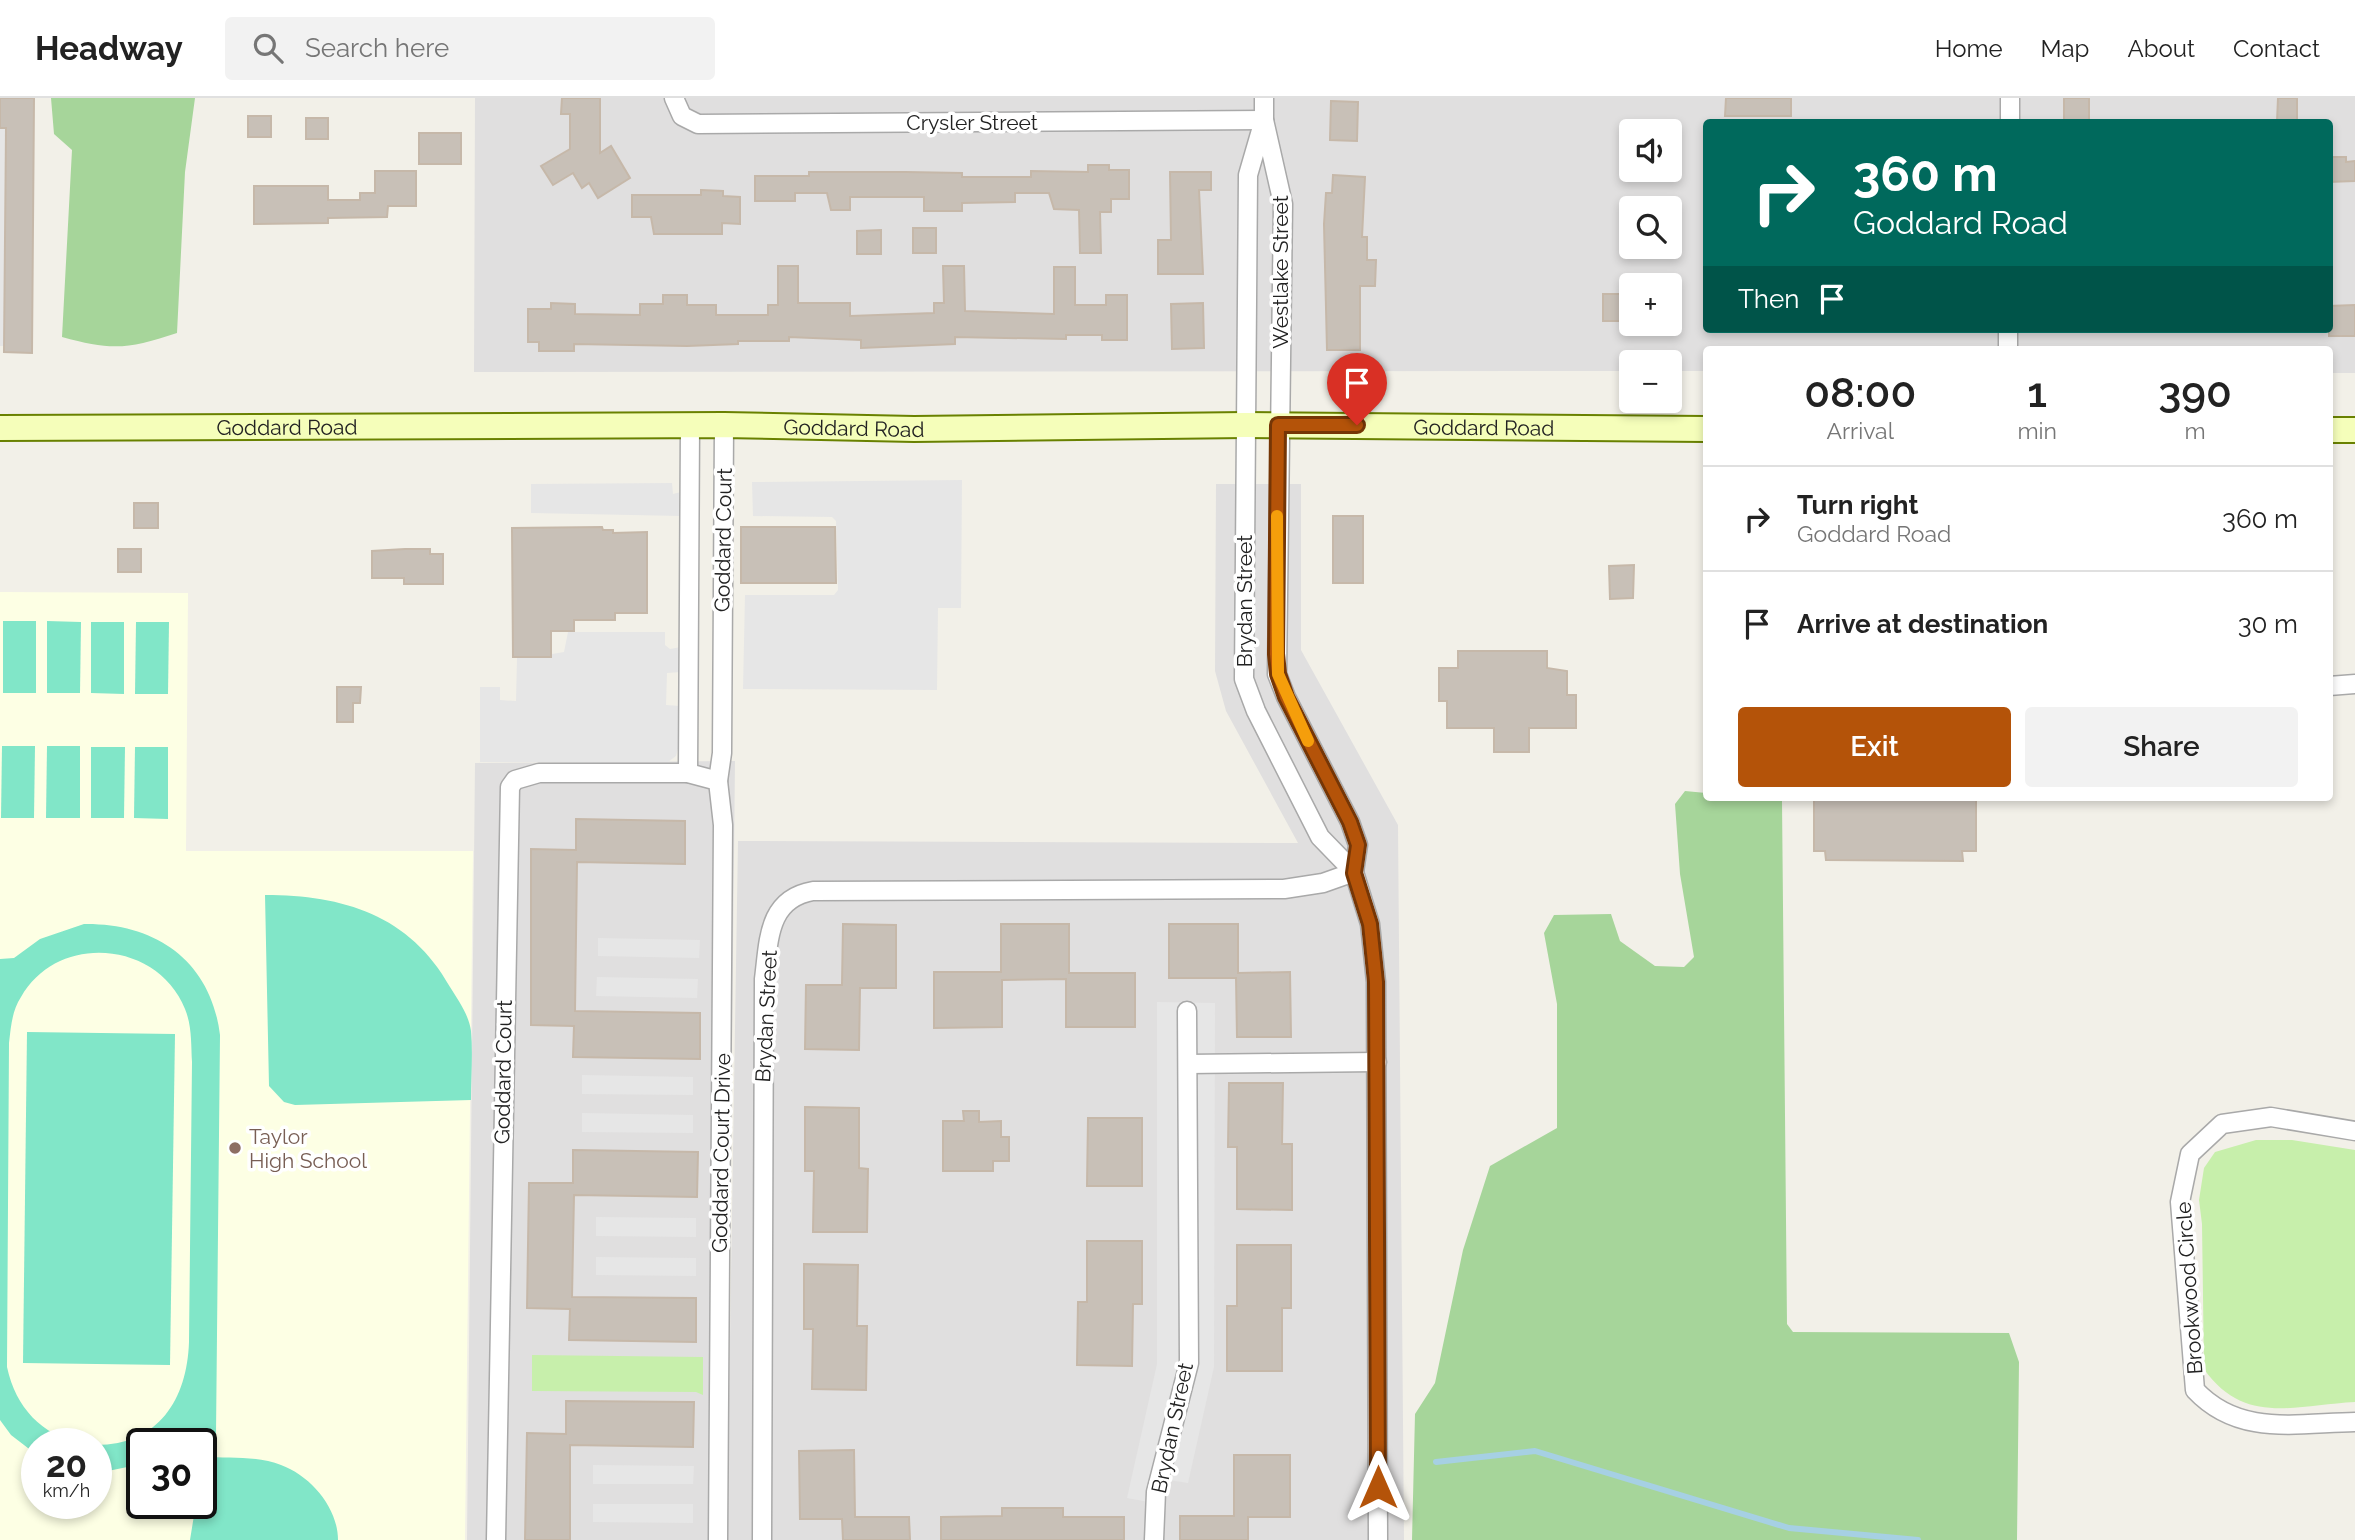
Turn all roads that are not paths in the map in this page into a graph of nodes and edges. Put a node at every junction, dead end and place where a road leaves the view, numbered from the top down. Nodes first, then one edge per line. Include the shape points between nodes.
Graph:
1 (674, 98) edge
2 (1264, 98) edge
3 (2010, 98) edge
4 (2010, 119) edge
5 (1264, 120) junction
6 (724, 425) junction
7 (1245, 425) junction
8 (1278, 425) junction
9 (690, 426) junction
10 (0, 428) edge
11 (1703, 429) edge
12 (2333, 430) edge
13 (2355, 430) edge
14 (2355, 684) edge
15 (2333, 686) edge
16 (703, 776) junction
17 (1354, 873) junction
18 (1188, 1010) dead end
19 (1377, 1062) junction
20 (1188, 1064) junction
21 (2355, 1131) edge
22 (2355, 1422) edge
23 (496, 1540) edge
24 (718, 1540) edge
25 (762, 1540) edge
26 (1154, 1540) edge
27 (1378, 1540) edge

1 - 5 street, Crysler Street via 682,116 698,124
2 - 5 street, Westlake Street
3 - 4 street
5 - 7 street, Westlake Street via 1248,175
5 - 8 street, Westlake Street via 1283,204
6 - 7 main road, Goddard Road via 928,429
6 - 9 main road, Goddard Road
6 - 16 street, Goddard Court via 722,752
7 - 8 main road, Goddard Road
7 - 17 street, Brydan Street via 1244,679 1321,837
8 - 11 main road, Goddard Road
8 - 17 street, Brydan Street via 1278,674 1350,822 1358,845
9 - 10 main road, Goddard Road
9 - 16 street, Goddard Court
12 - 13 main road
14 - 15 street
16 - 23 street, Goddard Court via 539,773 510,786
16 - 24 street, Goddard Court Drive via 723,825
17 - 19 street, Brydan Street via 1371,936
17 - 25 street, Brydan Street via 1284,889 813,891 795,894 785,902 770,932 764,979
18 - 20 street, Brydan Street
19 - 20 street
19 - 27 street, Brydan Street
20 - 26 street, Brydan Street via 1189,1363 1156,1492
21 - 22 street, Brookwood Circle via 2271,1117 2222,1124 2190,1154 2180,1202 2195,1390 2211,1406 2242,1419 2278,1426

